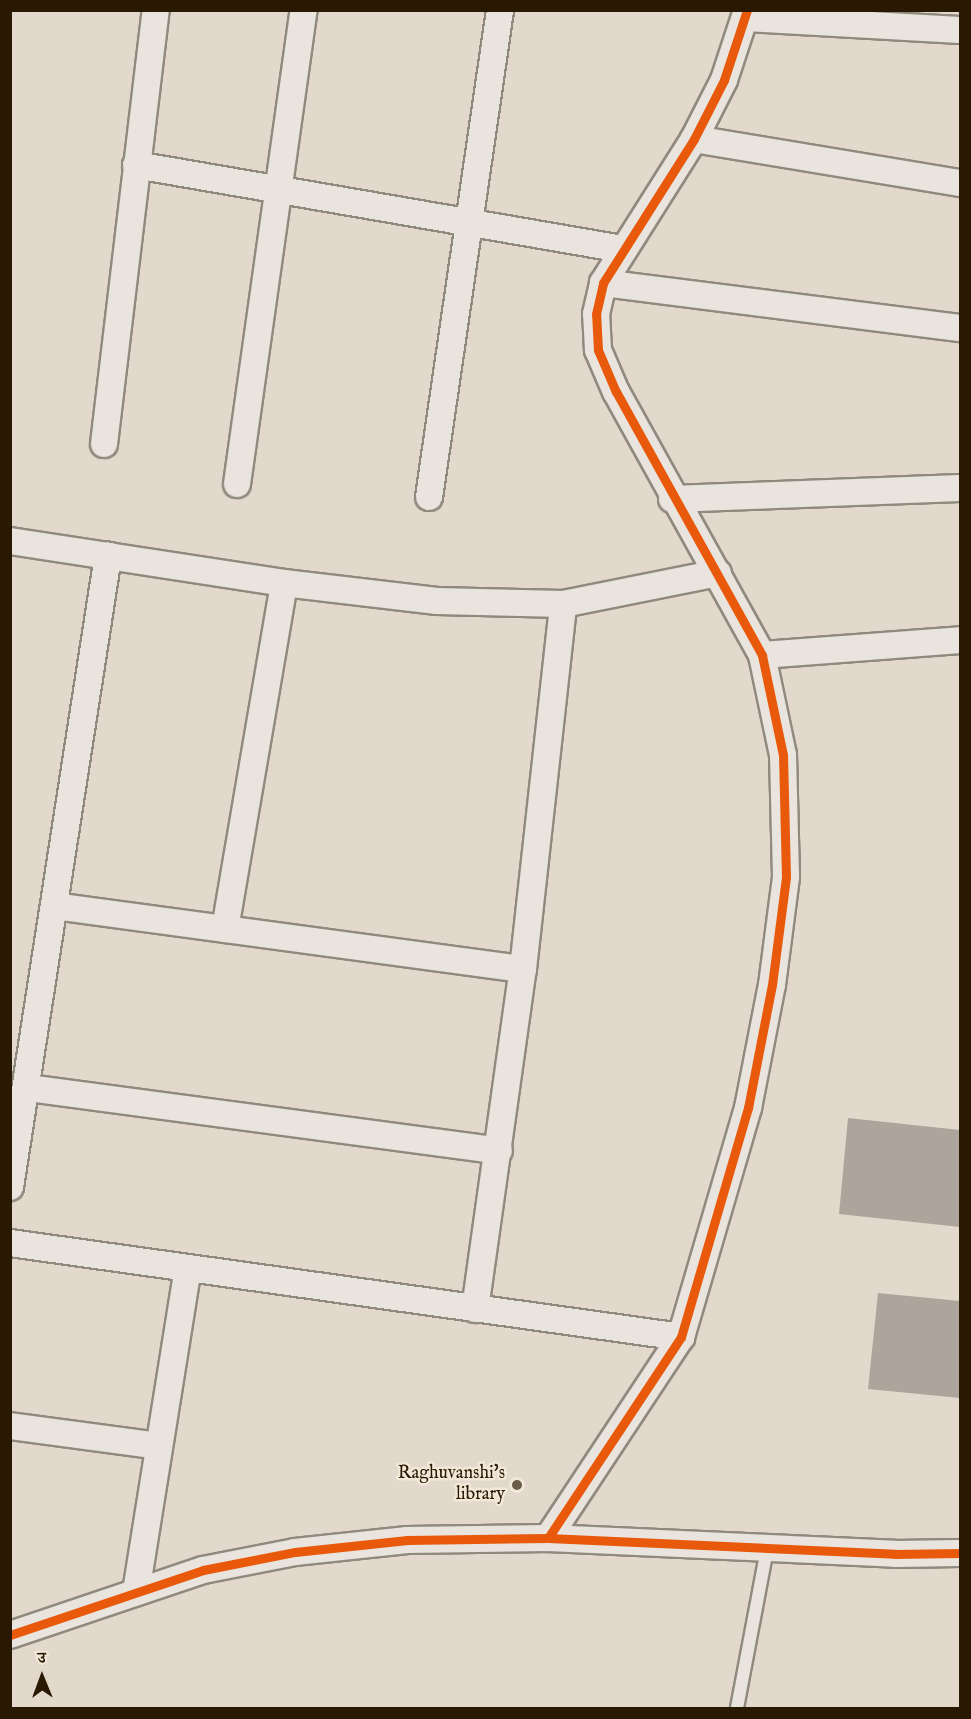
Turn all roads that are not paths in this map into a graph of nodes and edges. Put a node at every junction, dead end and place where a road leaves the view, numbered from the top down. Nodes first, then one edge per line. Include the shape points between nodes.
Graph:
1 (156, 10) edge
2 (304, 10) edge
3 (500, 10) edge
4 (746, 14) edge
5 (903, 19) edge
6 (960, 30) edge
7 (694, 139) junction
8 (136, 165) junction
9 (960, 183) edge
10 (281, 189) junction
11 (467, 222) junction
12 (622, 249) junction
13 (603, 283) junction
14 (960, 328) edge
15 (104, 444) dead end
16 (237, 484) dead end
17 (960, 488) edge
18 (429, 497) dead end
19 (672, 499) junction
20 (10, 541) edge
21 (108, 555) junction
22 (718, 573) junction
23 (284, 583) junction
24 (563, 604) junction
25 (960, 640) edge
26 (762, 655) junction
27 (55, 906) junction
28 (225, 929) junction
29 (523, 969) junction
30 (29, 1088) junction
31 (499, 1151) junction
32 (10, 1187) edge
33 (10, 1243) edge
34 (188, 1269) junction
35 (475, 1309) junction
36 (681, 1337) junction
37 (10, 1426) edge
38 (159, 1446) junction
39 (548, 1538) junction
40 (767, 1549) junction
41 (960, 1552) edge
42 (135, 1593) junction
43 (10, 1635) edge
44 (737, 1708) edge

1 - 8 street
2 - 10 street
3 - 11 street
4 - 5 street
4 - 7 street via 724,80
5 - 6 street
7 - 9 street
7 - 12 street
8 - 10 street
8 - 15 street
10 - 11 street
10 - 16 street
11 - 12 street
11 - 18 street
12 - 13 street
13 - 14 street
13 - 19 street via 596,314 598,350
17 - 19 street
19 - 22 street
20 - 21 street
21 - 23 street
21 - 27 street
22 - 24 street
22 - 26 street
23 - 24 street via 437,601
23 - 28 street
24 - 29 street
25 - 26 street
26 - 36 street via 783,755 786,877 772,985 748,1107
27 - 28 street
27 - 30 street
28 - 29 street
29 - 31 street
30 - 31 street
30 - 32 street
31 - 35 street
33 - 34 street
34 - 35 street
34 - 38 street
35 - 36 street
36 - 39 street
37 - 38 street
38 - 42 street
39 - 40 street
39 - 42 street via 407,1540 295,1552 203,1570
40 - 41 street
40 - 44 lane
42 - 43 street

